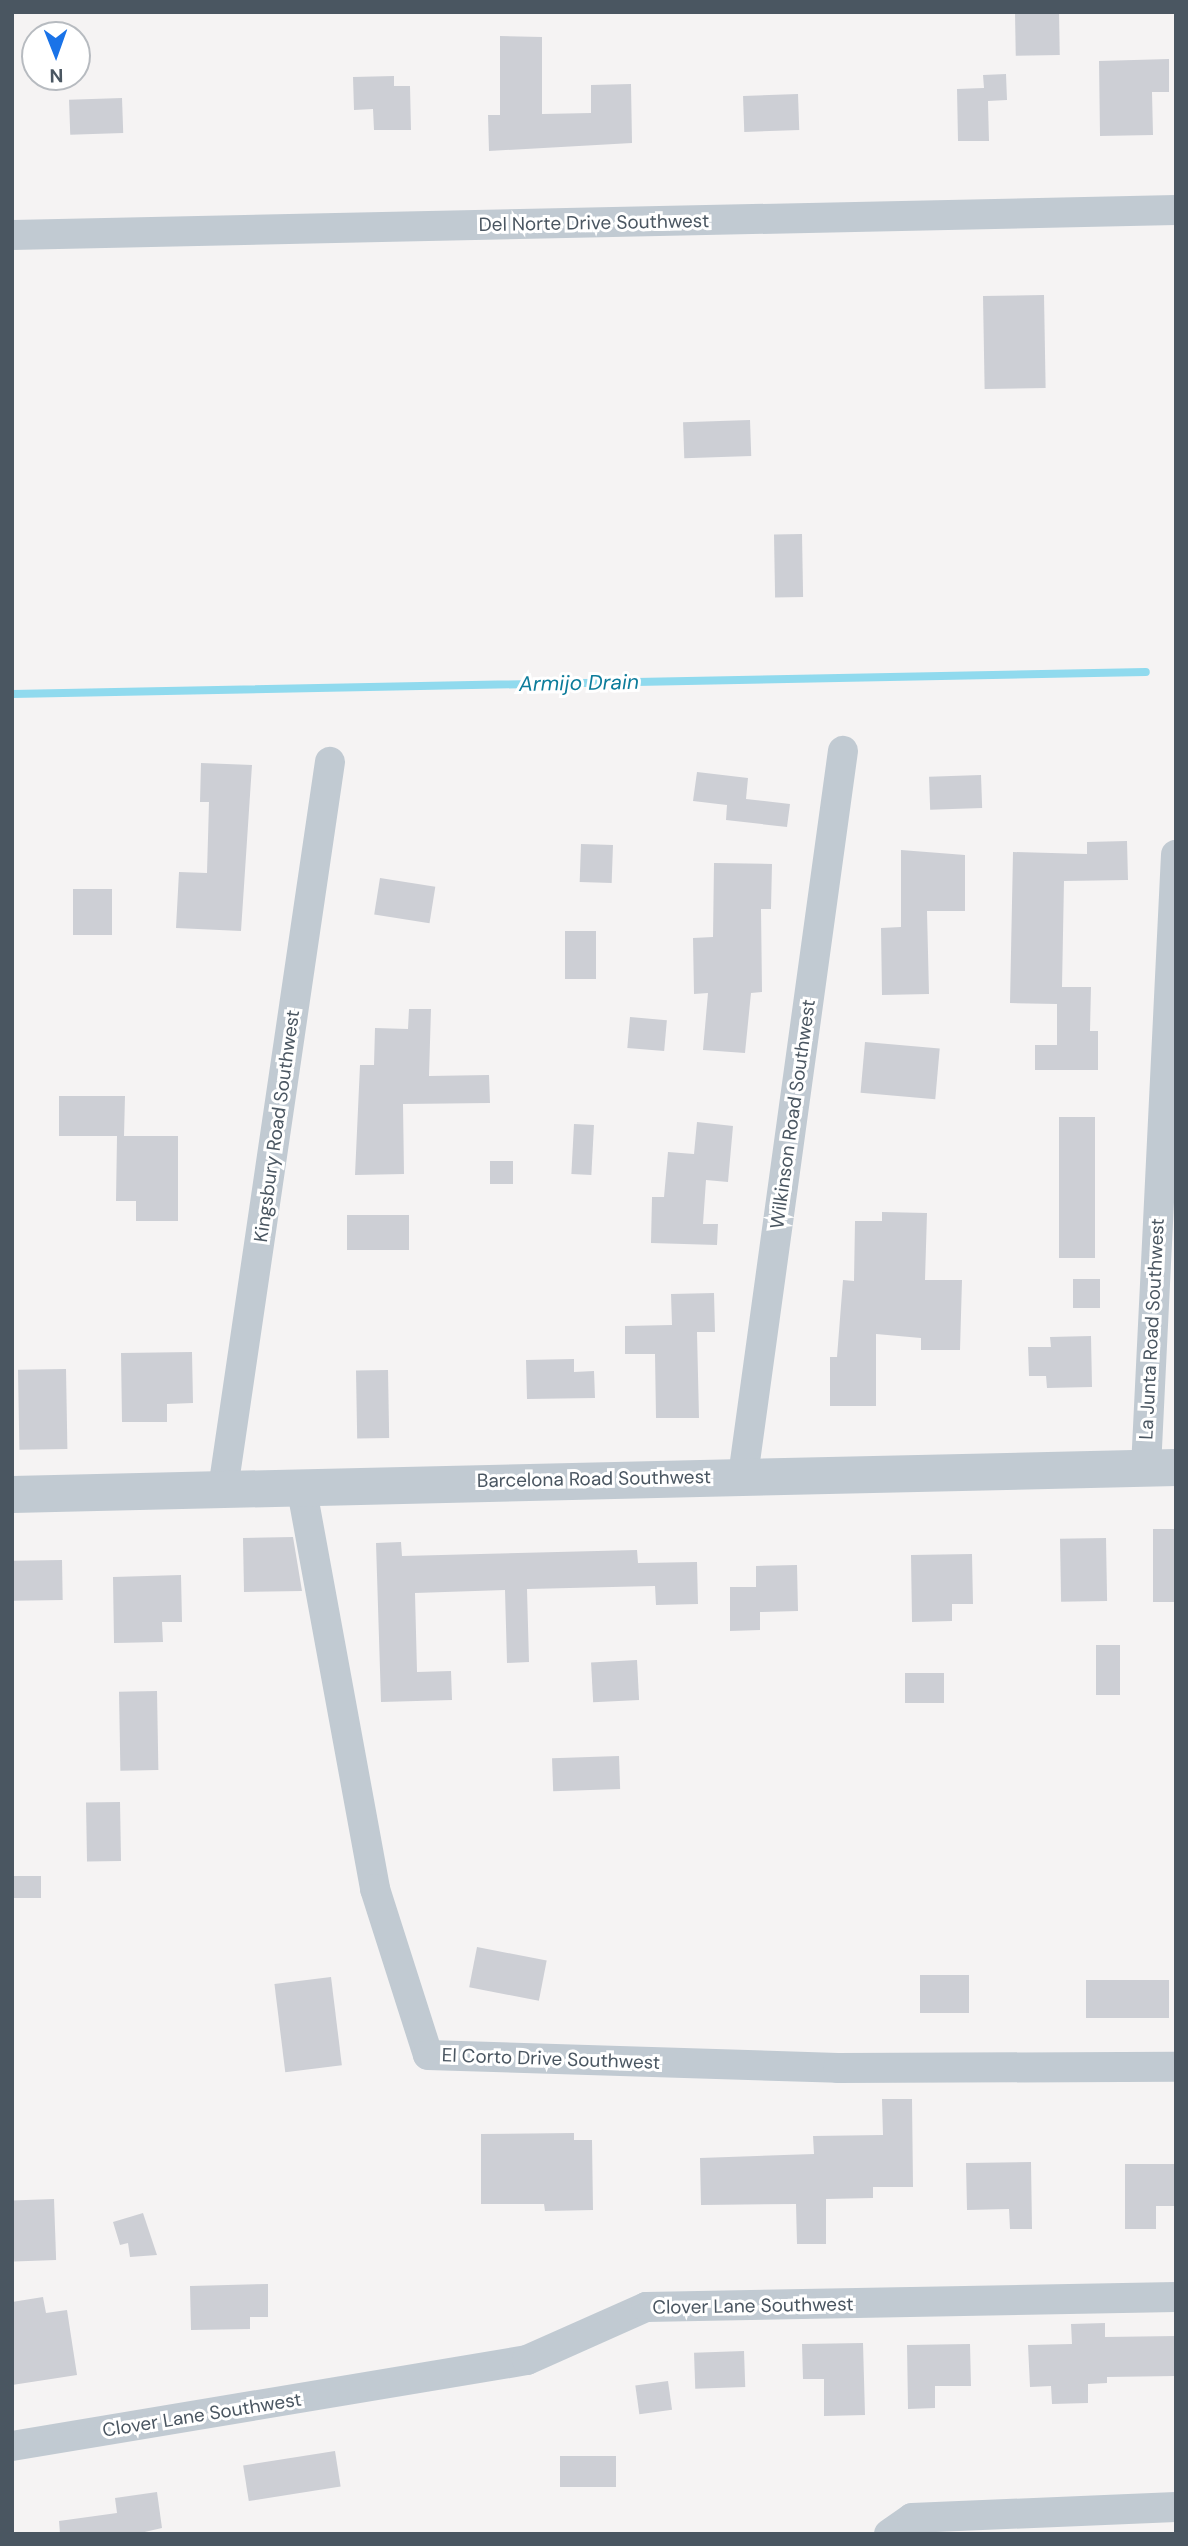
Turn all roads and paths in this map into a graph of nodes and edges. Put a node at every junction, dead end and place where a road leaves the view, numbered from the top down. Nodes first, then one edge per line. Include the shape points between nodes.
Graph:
1 (1176, 210) edge
2 (12, 235) edge
3 (844, 751) dead end
4 (330, 762) dead end
5 (1176, 855) edge
6 (1161, 1468) edge
7 (743, 1476) junction
8 (301, 1485) junction
9 (223, 1489) junction
10 (12, 1494) edge
11 (1176, 2067) edge
12 (1176, 2297) edge
13 (12, 2446) edge
14 (1176, 2507) edge
15 (889, 2534) edge

1 - 2 street, Del Norte Drive Southwest
3 - 7 street, Wilkinson Road Southwest
4 - 9 street, Kingsbury Road Southwest
5 - 6 street, La Junta Road Southwest
6 - 7 street, Barcelona Road Southwest
7 - 8 street, Barcelona Road Southwest
8 - 9 street, Barcelona Road Southwest
8 - 11 street, El Corto Drive Southwest via 375,1889 428,2055 838,2068
9 - 10 street, Barcelona Road Southwest
12 - 13 street, Clover Lane Southwest via 646,2307 527,2360
14 - 15 street via 912,2518

